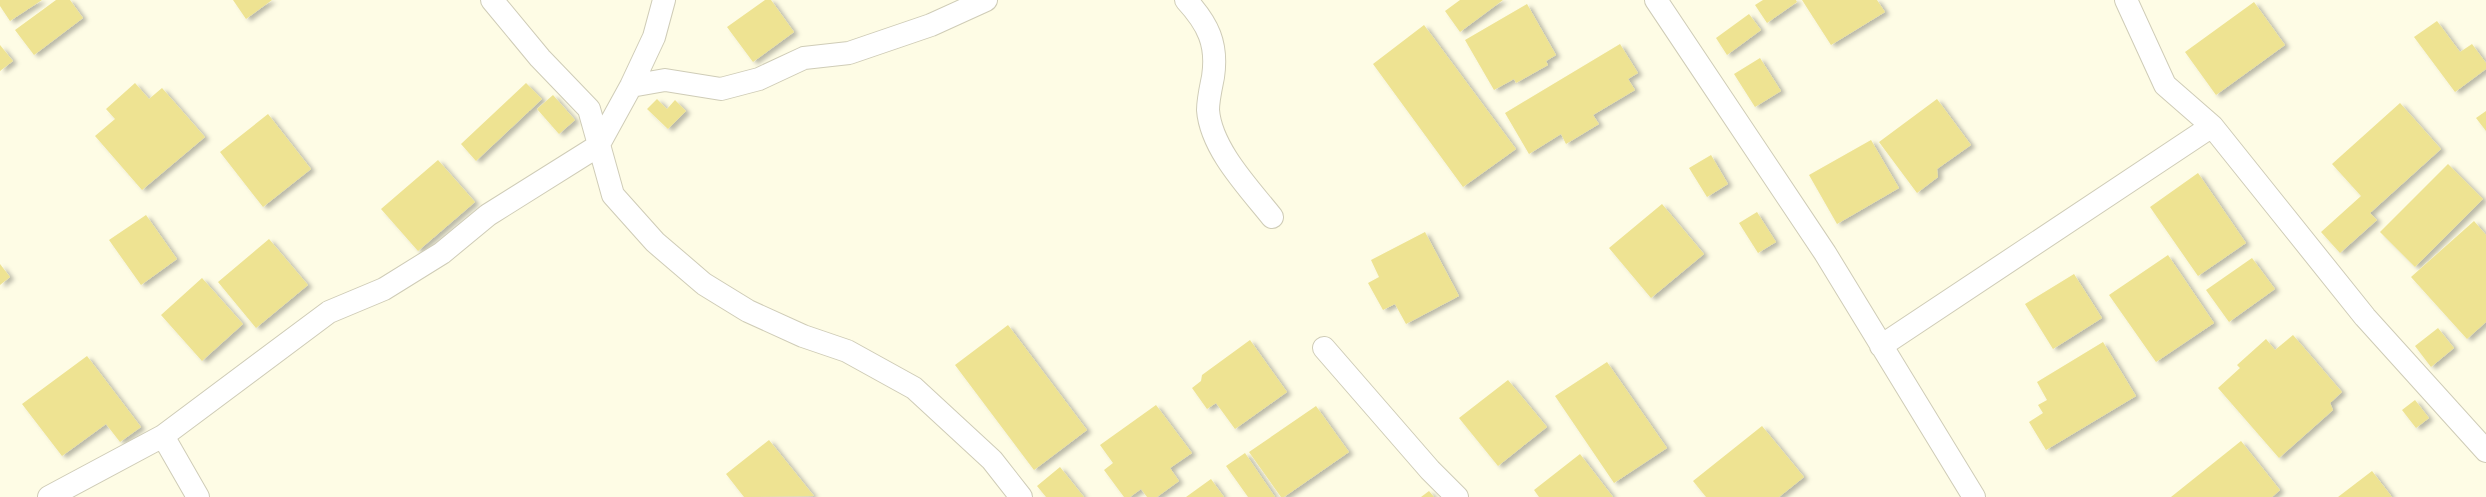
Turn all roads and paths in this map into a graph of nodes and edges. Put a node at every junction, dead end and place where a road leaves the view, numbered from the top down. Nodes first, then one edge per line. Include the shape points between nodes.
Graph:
1 (492, 0) edge
2 (664, 0) edge
3 (986, 0) edge
4 (1186, 0) edge
5 (1656, 0) edge
6 (2126, 0) edge
7 (631, 86) junction
8 (2212, 126) junction
9 (598, 146) junction
10 (1272, 217) dead end
11 (1881, 346) junction
12 (1324, 348) dead end
13 (163, 436) junction
14 (2486, 451) edge
15 (49, 497) edge
16 (198, 497) edge
17 (1021, 497) edge
18 (1457, 497) edge
19 (1974, 497) edge

1 - 9 street via 540,58 589,109
2 - 7 street via 654,37
3 - 7 street via 931,25 849,53 804,58 759,79 722,89 665,80
4 - 10 street via 1200,16 1211,35 1214,71 1208,110 1216,138 1237,175
5 - 11 street via 1825,253
6 - 8 street via 2165,85
7 - 9 street
8 - 11 street
8 - 14 street via 2365,317
9 - 13 street via 488,215 442,253 384,289 329,312
9 - 17 street via 613,195 655,242 704,284 748,311 803,336 847,351 914,388 992,460
11 - 19 street
12 - 18 street via 1430,470
13 - 15 street
13 - 16 street

